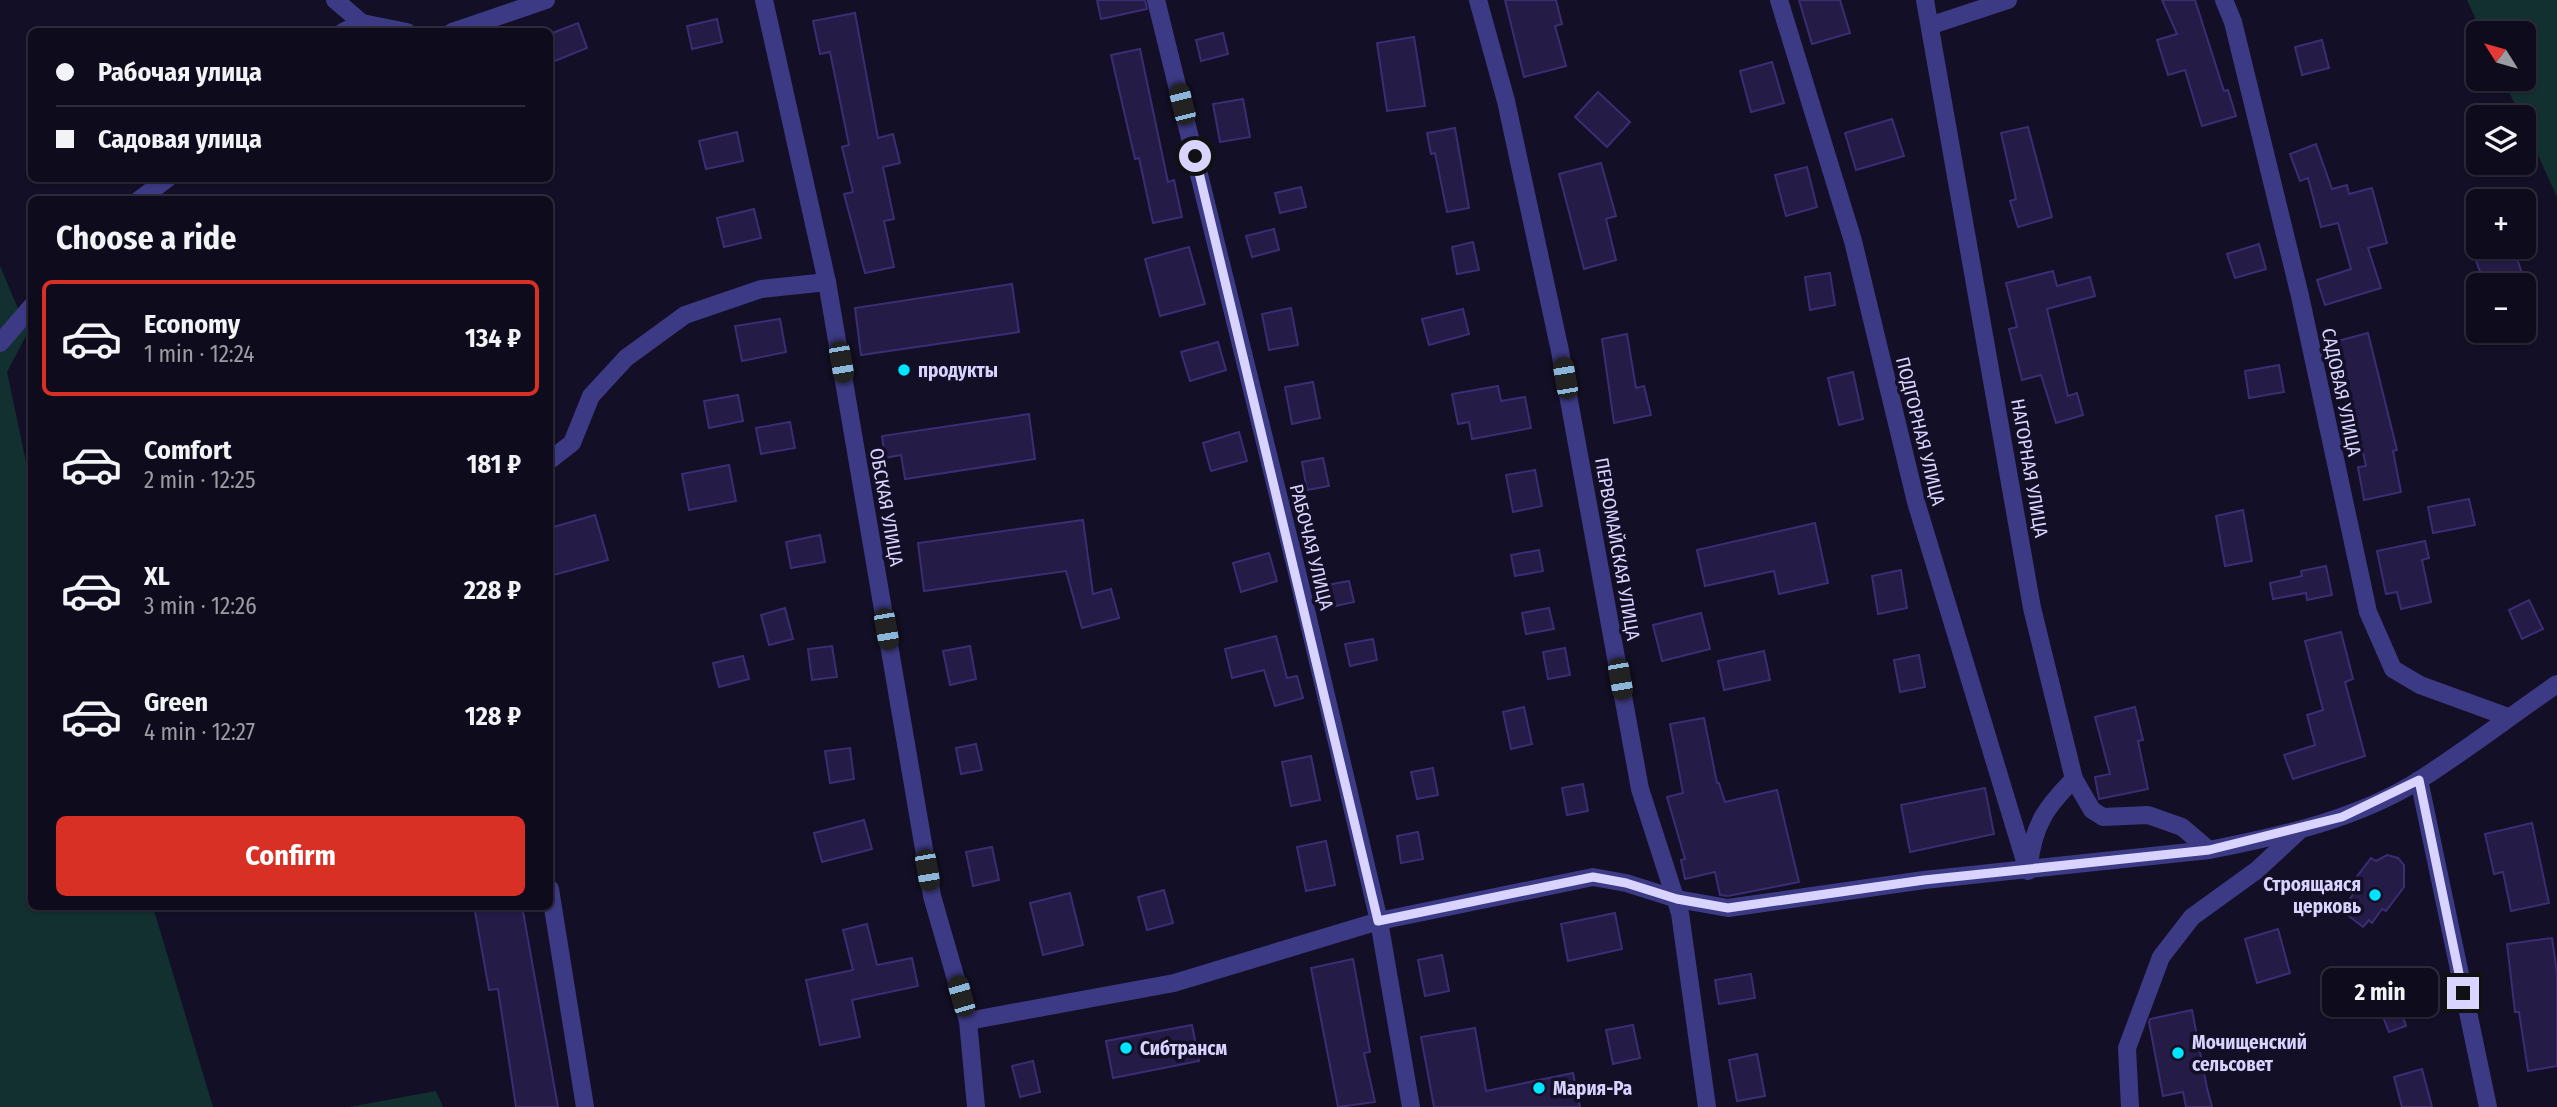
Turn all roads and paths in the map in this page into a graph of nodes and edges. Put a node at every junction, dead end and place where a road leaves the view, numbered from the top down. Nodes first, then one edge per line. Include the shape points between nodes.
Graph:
1 (335, 0) edge
2 (545, 0) edge
3 (764, 0) edge
4 (1156, 0) edge
5 (1478, 0) edge
6 (1779, 0) edge
7 (1925, 0) edge
8 (2008, 0) edge
9 (2224, 0) edge
10 (362, 23) junction
11 (1932, 25) junction
12 (351, 28) edge
13 (387, 28) edge
14 (464, 28) edge
15 (163, 182) edge
16 (144, 196) edge
17 (827, 282) junction
18 (28, 311) edge
19 (0, 343) edge
20 (553, 458) edge
21 (2557, 684) edge
22 (2508, 717) junction
23 (2074, 779) junction
24 (2419, 780) junction
25 (2301, 828) junction
26 (2209, 850) junction
27 (2028, 871) junction
28 (1677, 899) junction
29 (553, 908) edge
30 (1378, 921) junction
31 (968, 1021) junction
32 (585, 1107) edge
33 (976, 1107) edge
34 (1411, 1107) edge
35 (1707, 1107) edge
36 (2130, 1107) edge
37 (2488, 1107) edge

1 - 10 street
2 - 14 street
3 - 17 street, ОБСКАЯ УЛИЦА
4 - 30 street, РАБОЧАЯ УЛИЦА
5 - 28 street, ПЕРВОМАЙСКАЯ УЛИЦА via 1506,101 1560,351 1640,789
6 - 27 street, ПОДГОРНАЯ УЛИЦА via 1853,241 1916,502
7 - 11 street, НАГОРНАЯ УЛИЦА
8 - 11 street
9 - 22 street, САДОВАЯ УЛИЦА via 2300,296 2368,612 2393,669 2420,685
10 - 12 street
10 - 13 street
11 - 23 street, НАГОРНАЯ УЛИЦА via 2032,608
15 - 16 street
17 - 20 street via 761,289 685,315 626,358 591,396 572,443
17 - 31 street, ОБСКАЯ УЛИЦА via 932,896
18 - 19 street
21 - 22 street
22 - 24 street
23 - 26 street, НАГОРНАЯ УЛИЦА via 2092,810 2103,817 2148,815 2168,821
23 - 27 street via 2050,804 2033,834
24 - 25 street via 2342,817
24 - 37 street
25 - 26 street
25 - 36 street via 2257,870 2192,917 2161,957 2127,1048
26 - 27 street
27 - 28 street via 1924,880 1728,908
28 - 30 street via 1593,877
28 - 35 street, ПЕРВОМАЙСКАЯ УЛИЦА
29 - 32 street
30 - 31 street via 1174,983
30 - 34 street, РАБОЧАЯ УЛИЦА
31 - 33 street, ОБСКАЯ УЛИЦА

